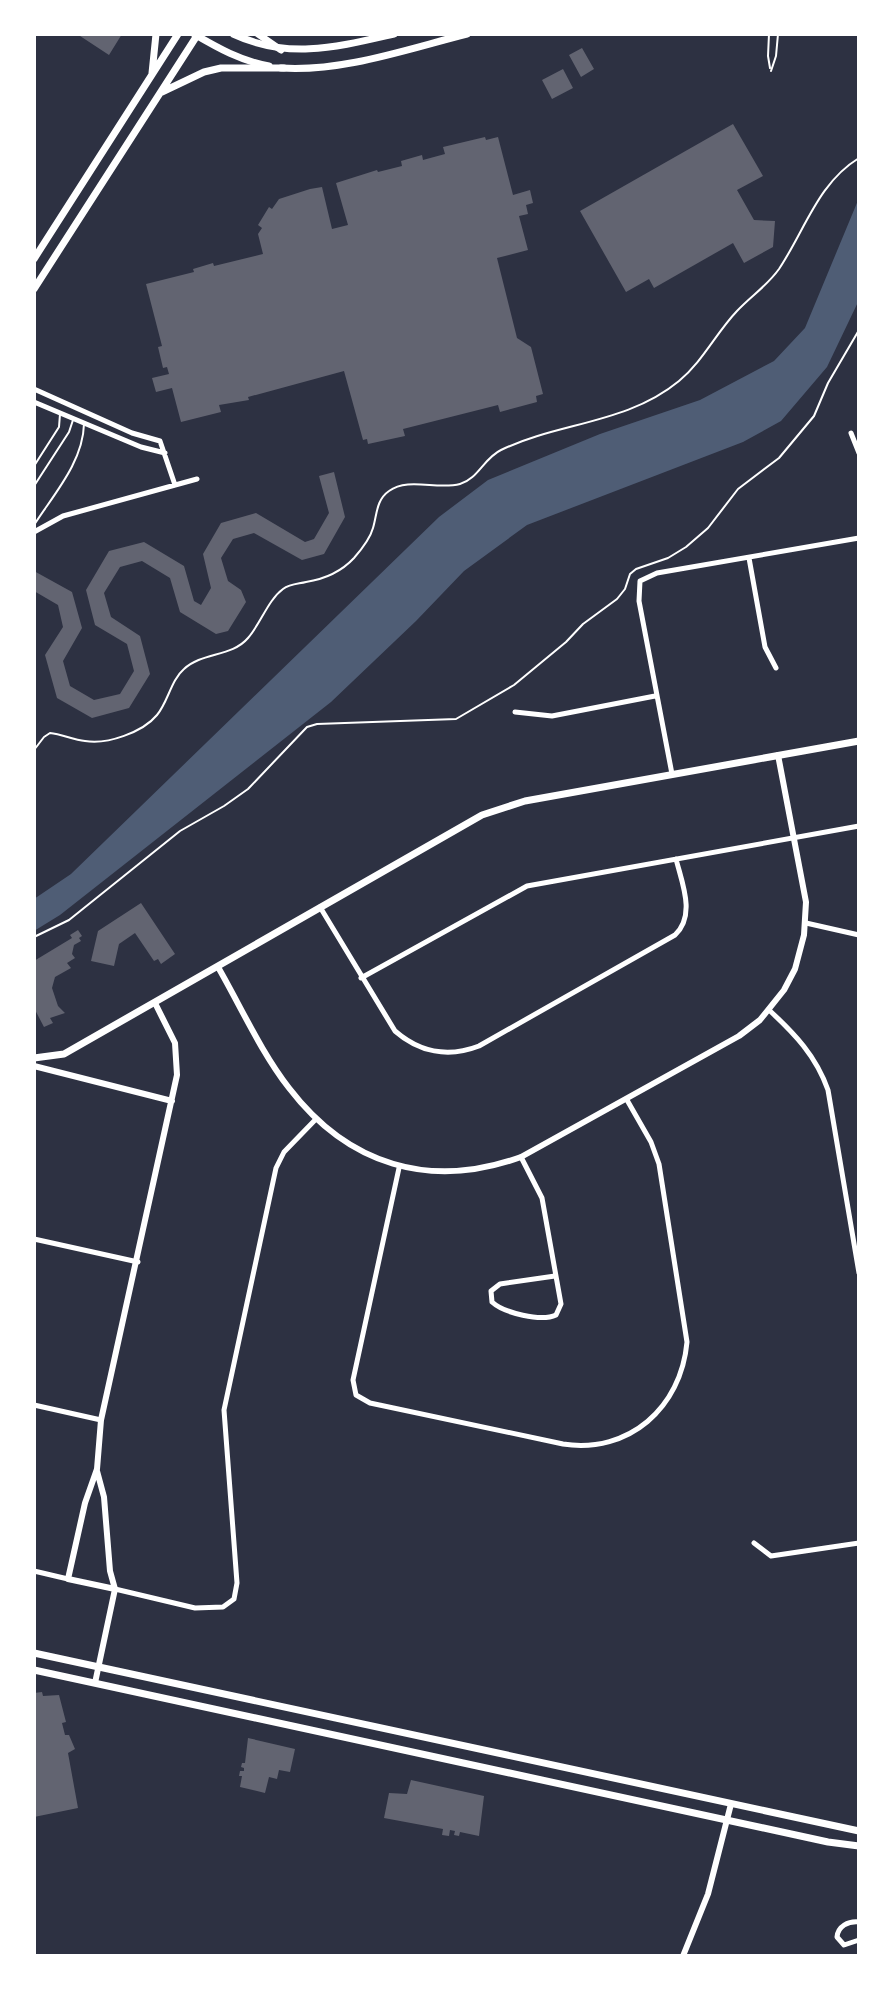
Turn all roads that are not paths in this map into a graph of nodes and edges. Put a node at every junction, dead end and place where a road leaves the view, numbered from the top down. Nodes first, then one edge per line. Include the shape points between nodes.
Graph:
1 (156, 34) edge
2 (178, 34) edge
3 (196, 34) edge
4 (233, 34) edge
5 (258, 34) edge
6 (394, 34) edge
7 (467, 34) edge
8 (769, 34) edge
9 (778, 34) edge
10 (281, 50) junction
11 (284, 68) junction
12 (152, 75) junction
13 (160, 93) junction
14 (34, 259) edge
15 (34, 289) edge
16 (34, 389) edge
17 (34, 402) edge
18 (73, 406) junction
19 (59, 413) junction
20 (73, 419) junction
21 (84, 423) junction
22 (851, 433) dead end
23 (165, 453) junction
24 (859, 453) edge
25 (34, 466) edge
26 (197, 479) dead end
27 (175, 485) junction
28 (34, 486) edge
29 (34, 525) edge
30 (34, 532) edge
31 (859, 538) edge
32 (749, 558) junction
33 (776, 668) dead end
34 (655, 696) junction
35 (515, 712) dead end
36 (859, 741) edge
37 (778, 755) junction
38 (672, 774) junction
39 (859, 826) edge
40 (794, 837) junction
41 (676, 859) junction
42 (320, 907) junction
43 (806, 923) junction
44 (859, 935) edge
45 (218, 967) junction
46 (361, 978) junction
47 (155, 1003) junction
48 (769, 1010) junction
49 (34, 1058) edge
50 (34, 1066) edge
51 (627, 1100) junction
52 (172, 1101) junction
53 (316, 1119) junction
54 (521, 1157) junction
55 (399, 1168) junction
56 (34, 1239) edge
57 (138, 1262) junction
58 (859, 1273) edge
59 (555, 1276) junction
60 (34, 1405) edge
61 (101, 1420) junction
62 (97, 1469) junction
63 (754, 1543) dead end
64 (859, 1543) edge
65 (34, 1571) edge
66 (68, 1579) junction
67 (115, 1589) junction
68 (34, 1653) edge
69 (98, 1667) junction
70 (34, 1670) edge
71 (95, 1683) junction
72 (731, 1804) junction
73 (728, 1820) junction
74 (859, 1831) edge
75 (859, 1846) edge
76 (859, 1922) edge
77 (859, 1940) edge
78 (683, 1956) edge

1 - 12 main road
2 - 12 main road
3 - 11 main road via 254,63
3 - 13 main road
4 - 10 main road
5 - 10 main road
6 - 10 main road
7 - 11 main road via 351,63
8 - 9 lane via 771,71
11 - 13 main road via 221,68
12 - 14 main road
13 - 15 main road
16 - 18 street
17 - 19 street
18 - 20 street
18 - 21 lane
18 - 23 street via 160,441
19 - 20 street
19 - 25 lane via 59,427
20 - 21 street
20 - 28 lane
21 - 23 street
21 - 29 lane via 78,456
22 - 24 street
23 - 27 street
26 - 27 street
27 - 30 street via 63,516
31 - 32 street
32 - 33 street via 765,647
32 - 34 street via 657,573 640,581
34 - 35 street via 552,716
34 - 38 street
36 - 37 main road
37 - 38 main road
37 - 40 street
38 - 42 main road via 495,810
39 - 40 street
40 - 41 street
40 - 43 street
41 - 46 street via 527,886
41 - 46 street via 686,909 680,931 479,1046 445,1053 409,1042 388,1024
42 - 45 main road
42 - 46 street
43 - 44 street
43 - 48 street via 795,969
45 - 47 main road
45 - 53 street via 276,1070
47 - 49 main road via 64,1054
47 - 52 street via 177,1052
48 - 51 street via 739,1036
48 - 58 street via 805,1045 828,1090
50 - 52 street
51 - 54 street
51 - 55 street via 659,1164 687,1342 668,1400 643,1426 613,1441 563,1444 370,1403 356,1395 353,1380
52 - 57 street
53 - 55 street via 355,1148
53 - 67 street via 276,1168 224,1410 236,1595 223,1607 195,1608
54 - 55 street via 473,1170
54 - 59 street via 542,1198
56 - 57 street
57 - 61 street
59 - 59 street via 496,1286 492,1302 552,1317 561,1304
60 - 61 street
61 - 62 street
62 - 66 street
62 - 67 street
63 - 64 street via 771,1556
65 - 66 street
66 - 67 street
67 - 69 street
68 - 69 main road
69 - 71 street
69 - 72 main road
70 - 71 main road
71 - 73 main road
72 - 73 street
72 - 74 main road
73 - 75 main road
73 - 78 street via 708,1894
76 - 77 street via 843,1926 837,1937 844,1945

